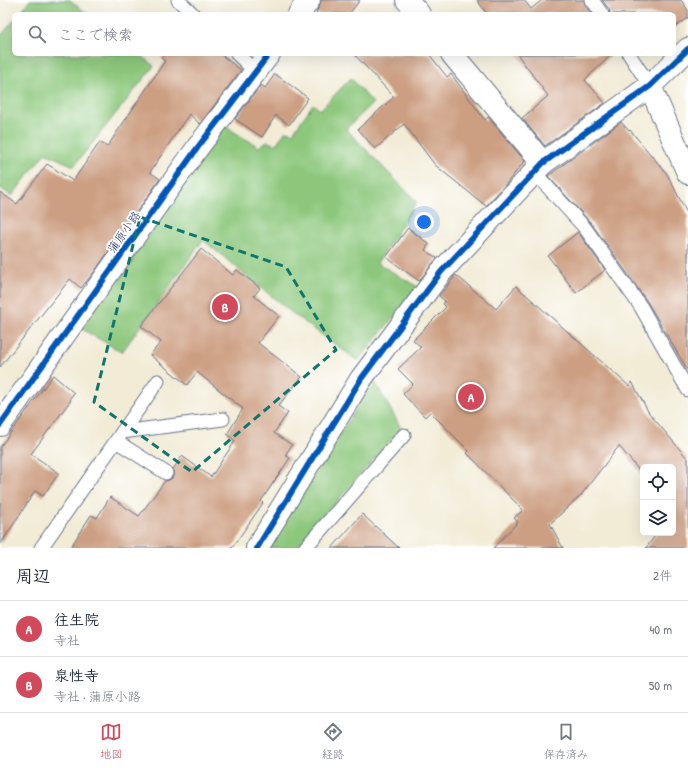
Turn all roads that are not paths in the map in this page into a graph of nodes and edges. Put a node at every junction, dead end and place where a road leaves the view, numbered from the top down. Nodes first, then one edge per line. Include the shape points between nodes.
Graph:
1 (178, 0) edge
2 (309, 0) edge
3 (407, 0) edge
4 (592, 0) edge
5 (191, 12) edge
6 (300, 12) edge
7 (417, 12) edge
8 (601, 12) edge
9 (688, 49) edge
10 (239, 56) edge
11 (267, 56) edge
12 (454, 56) edge
13 (629, 56) edge
14 (255, 71) junction
15 (650, 86) junction
16 (538, 168) junction
17 (688, 173) edge
18 (158, 381) dead end
19 (688, 390) edge
20 (223, 420) dead end
21 (0, 425) edge
22 (404, 435) dead end
23 (119, 437) junction
24 (166, 473) dead end
25 (41, 548) edge
26 (257, 548) edge
27 (305, 548) edge

1 - 5 lane
2 - 6 street
3 - 7 street
4 - 8 lane
9 - 15 street
10 - 14 lane
11 - 14 street, 蒲原小路
12 - 16 street
13 - 15 lane
14 - 21 street, 蒲原小路
15 - 16 street
15 - 17 street
16 - 19 lane via 585,228 641,307
16 - 26 street via 441,272 360,379
18 - 23 lane
20 - 23 lane
22 - 27 lane
23 - 24 lane
23 - 25 lane

